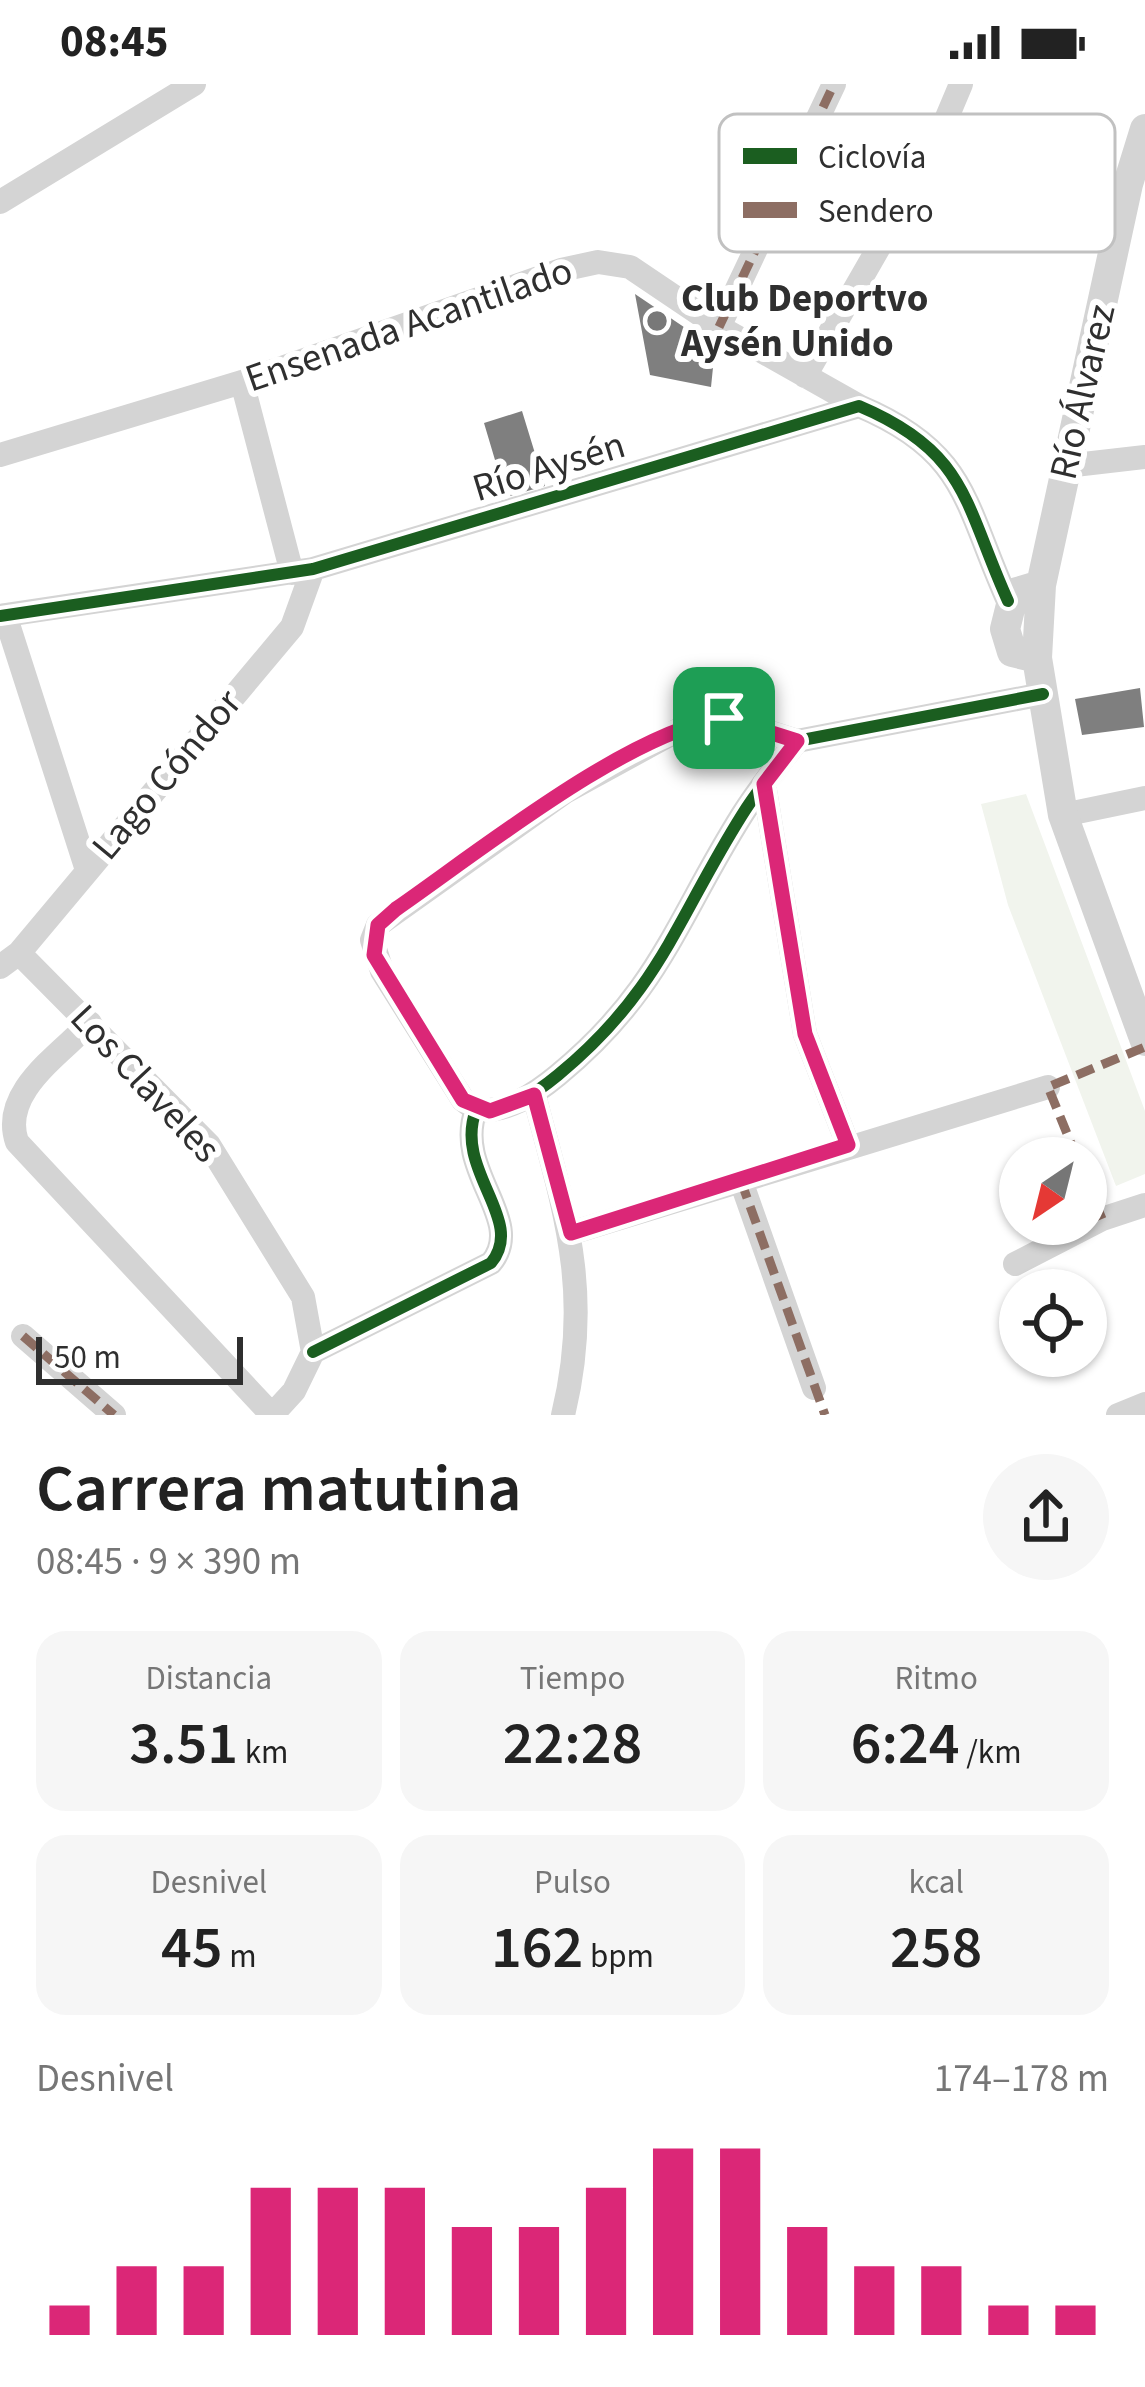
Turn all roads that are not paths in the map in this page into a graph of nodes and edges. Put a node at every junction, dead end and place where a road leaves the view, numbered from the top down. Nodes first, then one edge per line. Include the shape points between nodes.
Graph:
1 (194, 84) edge
2 (834, 84) edge
3 (961, 84) edge
4 (820, 114) edge
5 (948, 114) edge
6 (1145, 129) edge
7 (0, 202) edge
8 (1115, 243) edge
9 (754, 252) edge
10 (876, 252) edge
11 (1113, 252) edge
12 (718, 327) junction
13 (805, 376) junction
14 (242, 382) junction
15 (860, 406) junction
16 (0, 455) edge
17 (1145, 457) edge
18 (1066, 466) junction
19 (303, 571) junction
20 (1041, 585) junction
21 (1008, 602) junction
22 (2, 615) edge
23 (1037, 658) junction
24 (1043, 694) junction
25 (797, 741) junction
26 (770, 775) junction
27 (1145, 798) edge
28 (1063, 815) junction
29 (87, 870) junction
30 (9, 960) edge
31 (90, 1024) junction
32 (1145, 1041) edge
33 (1048, 1087) dead end
34 (534, 1095) junction
35 (476, 1110) junction
36 (848, 1145) junction
37 (741, 1181) junction
38 (1145, 1205) edge
39 (571, 1233) junction
40 (1015, 1264) dead end
41 (23, 1336) dead end
42 (314, 1352) junction
43 (814, 1388) dead end
44 (1145, 1404) edge
45 (114, 1415) edge
46 (272, 1415) edge
47 (563, 1415) edge
48 (1118, 1415) edge

1 - 7 street
2 - 4 street
3 - 5 street
6 - 8 street, Río Álvarez
9 - 12 street
10 - 13 street
11 - 18 street, Río Álvarez
12 - 13 street, Ensenada Acantilado
12 - 14 street, Ensenada Acantilado via 630,267 598,262
13 - 15 street, Ensenada Acantilado
14 - 16 street, Ensenada Acantilado
14 - 19 street
15 - 19 street, Río Aysén
15 - 21 street via 920,436 946,461
17 - 18 street
18 - 20 street, Río Álvarez
19 - 22 street, Río Aysén
19 - 29 street, Lago Cóndor via 292,627
20 - 21 street via 1024,587
20 - 23 street, Río Álvarez
21 - 23 street via 1012,652
22 - 29 street
23 - 24 street
24 - 25 street
24 - 28 street
25 - 26 street
25 - 35 street via 724,718 693,722 565,791 378,925 372,940 382,971
26 - 34 street via 641,995
26 - 36 street via 805,1034
27 - 28 street
28 - 32 street
29 - 30 street, Lago Cóndor
30 - 31 street, Los Claveles
31 - 42 street, Los Claveles via 209,1145 303,1297
31 - 46 street via 15,1099 10,1123 17,1142
33 - 36 street
34 - 35 street
34 - 39 street
35 - 42 street via 469,1151 503,1229 502,1250 491,1263
36 - 37 street
37 - 39 street
37 - 43 street
38 - 40 street
39 - 47 street via 580,1334
41 - 45 street
42 - 46 street
44 - 48 street

